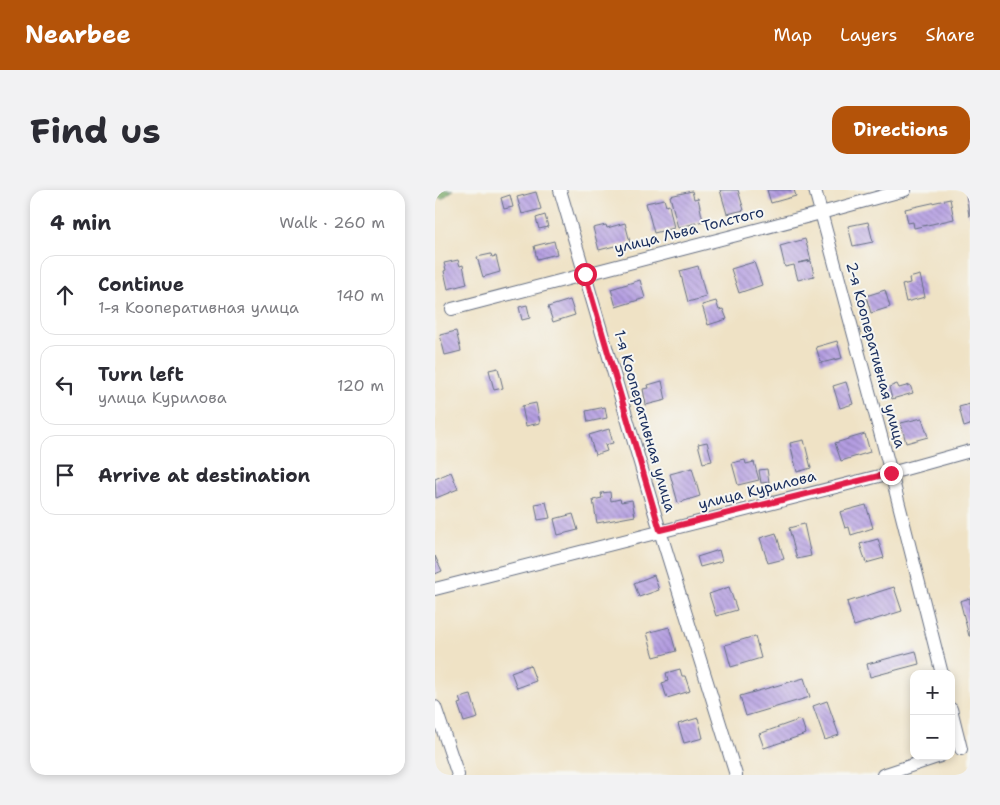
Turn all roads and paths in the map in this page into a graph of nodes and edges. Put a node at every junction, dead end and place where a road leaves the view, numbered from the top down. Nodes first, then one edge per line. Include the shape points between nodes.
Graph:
1 (560, 190) edge
2 (815, 190) edge
3 (905, 190) edge
4 (821, 213) junction
5 (585, 274) junction
6 (452, 309) dead end
7 (970, 451) edge
8 (891, 473) junction
9 (660, 530) junction
10 (435, 589) edge
11 (941, 670) edge
12 (435, 707) edge
13 (952, 715) edge
14 (961, 750) edge
15 (929, 760) edge
16 (458, 775) edge
17 (736, 775) edge
18 (883, 775) edge

1 - 5 street, 1-я Кооперативная улица
2 - 4 street, 2-я Кооперативная улица
3 - 4 street, улица Льва Толстого
4 - 5 street, улица Льва Толстого
4 - 8 street, 2-я Кооперативная улица
5 - 6 street, улица Льва Толстого
5 - 9 street, 1-я Кооперативная улица
7 - 8 street, улица Курилова
8 - 9 street, улица Курилова
8 - 11 street, 2-я Кооперативная улица
9 - 10 street, улица Курилова
9 - 17 street, 1-я Кооперативная улица
12 - 16 street
13 - 14 street
15 - 18 street

